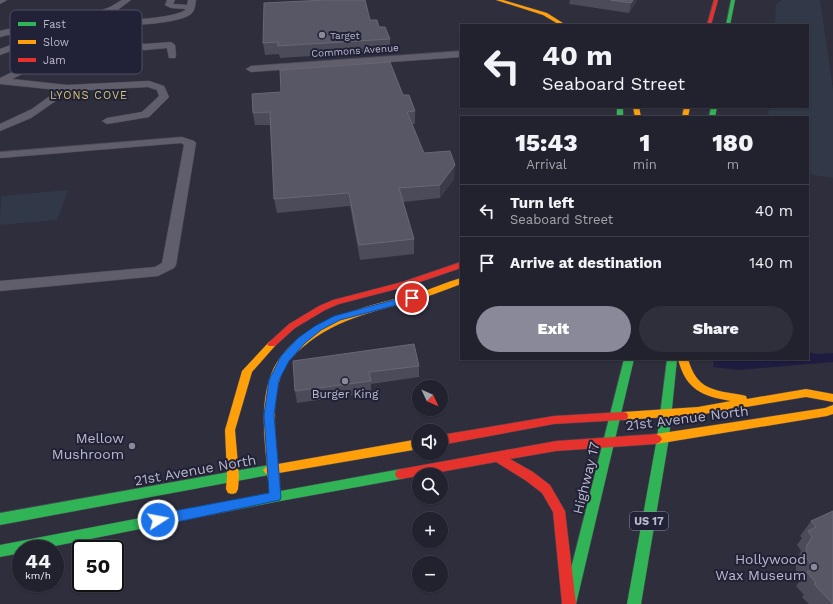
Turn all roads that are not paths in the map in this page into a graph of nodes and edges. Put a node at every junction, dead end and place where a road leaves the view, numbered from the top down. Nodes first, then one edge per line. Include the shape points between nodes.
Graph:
1 (3, 0) edge
2 (127, 0) edge
3 (171, 0) edge
4 (498, 0) edge
5 (520, 0) edge
6 (716, 0) edge
7 (733, 0) edge
8 (0, 2) edge
9 (191, 4) edge
10 (111, 10) edge
11 (142, 21) edge
12 (574, 23) dead end
13 (562, 24) edge
14 (709, 24) edge
15 (728, 24) edge
16 (10, 32) edge
17 (0, 34) edge
18 (142, 47) edge
19 (10, 48) edge
20 (0, 52) edge
21 (460, 54) edge
22 (172, 56) dead end
23 (250, 69) dead end
24 (15, 74) edge
25 (1, 81) edge
26 (67, 88) junction
27 (107, 121) dead end
28 (0, 128) edge
29 (0, 155) edge
30 (460, 265) edge
31 (460, 281) edge
32 (0, 286) edge
33 (629, 360) edge
34 (672, 360) edge
35 (683, 360) edge
36 (833, 398) edge
37 (758, 402) junction
38 (833, 409) edge
39 (665, 412) junction
40 (616, 416) junction
41 (663, 438) junction
42 (448, 439) edge
43 (610, 441) junction
44 (412, 445) edge
45 (496, 456) junction
46 (273, 470) junction
47 (233, 476) junction
48 (275, 497) junction
49 (231, 505) junction
50 (0, 520) edge
51 (0, 551) edge
52 (569, 604) edge
53 (634, 604) edge

1 - 8 street
2 - 10 street
3 - 9 street via 171,6
4 - 13 main road via 545,14
5 - 12 main road via 553,10
6 - 14 main road
7 - 15 main road
9 - 11 street via 190,12 185,16
16 - 17 street
18 - 22 street via 171,44
19 - 20 street
21 - 23 street, Commons Avenue
24 - 25 street
25 - 26 street
26 - 27 street via 149,84 161,88 164,97 144,115
26 - 28 street via 18,122
29 - 32 street via 182,140 190,143 169,265 158,271
30 - 47 main road via 329,305 292,326 266,349 247,371 230,430
31 - 46 main road via 412,298 337,318 302,340 285,359 274,380 269,415
33 - 40 main road, Highway 17
34 - 39 main road, US 17
35 - 37 main road via 688,377 708,392
36 - 37 main road, 21st Avenue North via 806,393
37 - 39 main road, 21st Avenue North
38 - 41 main road, 21st Avenue North
39 - 40 main road, 21st Avenue North
39 - 41 main road, US 17
40 - 42 main road, 21st Avenue North via 554,420
40 - 43 main road, Highway 17
41 - 43 main road, 21st Avenue North
41 - 53 main road, US 17
43 - 45 main road, 21st Avenue North via 556,446
43 - 52 main road, Highway 17
44 - 46 main road, 21st Avenue North
45 - 48 main road, 21st Avenue North
45 - 52 main road via 546,489 559,511
46 - 47 main road, 21st Avenue North
46 - 48 main road
47 - 49 main road
47 - 50 main road, 21st Avenue North
48 - 49 main road, 21st Avenue North
49 - 51 main road, 21st Avenue North

